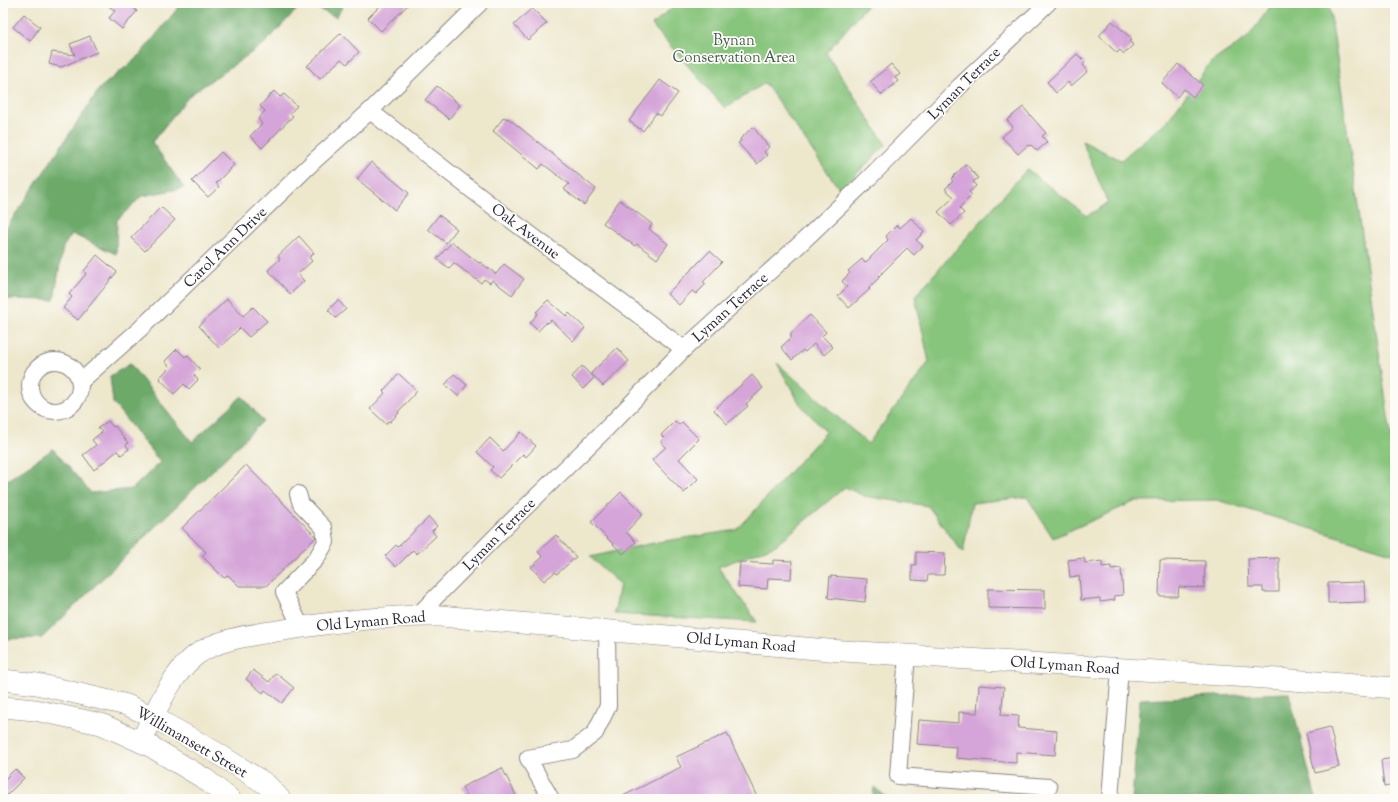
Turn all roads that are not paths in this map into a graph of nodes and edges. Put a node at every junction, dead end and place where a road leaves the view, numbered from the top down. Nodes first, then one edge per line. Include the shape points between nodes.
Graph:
1 (480, 3) edge
2 (1048, 3) edge
3 (370, 111) junction
4 (684, 349) junction
5 (80, 382) dead end
6 (298, 494) dead end
7 (417, 616) junction
8 (301, 627) junction
9 (607, 630) junction
10 (907, 654) junction
11 (1120, 668) junction
12 (3, 680) edge
13 (1395, 688) edge
14 (3, 706) edge
15 (153, 717) junction
16 (140, 742) junction
17 (1049, 787) dead end
18 (230, 799) edge
19 (280, 799) edge
20 (550, 799) edge
21 (1110, 799) edge

1 - 3 street, Carol Ann Drive
2 - 4 street, Lyman Terrace via 863,184
3 - 4 street, Oak Avenue
3 - 5 street, Carol Ann Drive via 305,169 140,328
4 - 7 street, Lyman Terrace
6 - 8 street via 301,504 324,528 326,542 316,559 284,592
7 - 8 main road, Old Lyman Road
7 - 9 main road, Old Lyman Road
8 - 15 main road, Old Lyman Road via 245,636 197,655 177,675
9 - 10 main road, Old Lyman Road via 828,650
9 - 20 street via 608,706 595,733 573,750 528,758
10 - 11 main road, Old Lyman Road
10 - 17 street via 898,776
11 - 13 main road, Old Lyman Road
11 - 21 street
12 - 15 main road, Willimansett Street via 37,684 127,705
14 - 16 main road, Willimansett Street via 101,724
15 - 16 main road, Old Lyman Road
15 - 19 main road, Willimansett Street via 266,784
16 - 18 main road, Willimansett Street via 205,780

